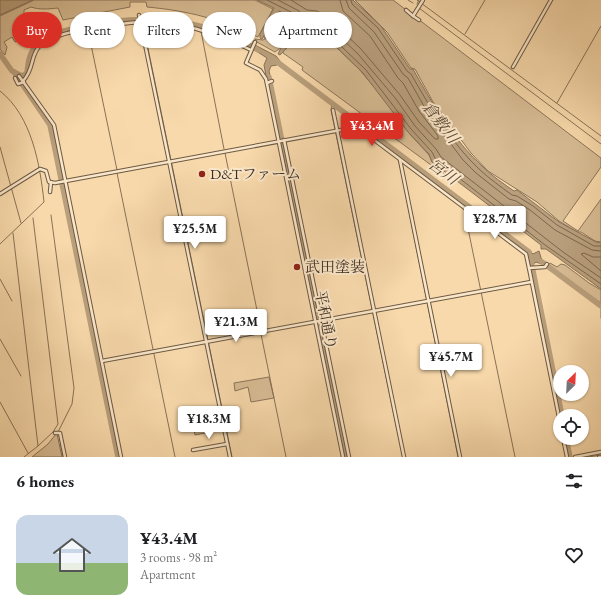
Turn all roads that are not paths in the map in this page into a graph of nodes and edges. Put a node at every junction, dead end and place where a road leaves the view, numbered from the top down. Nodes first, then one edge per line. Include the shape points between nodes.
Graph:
1 (551, 0) edge
2 (420, 4) edge
3 (406, 10) dead end
4 (413, 16) junction
5 (419, 20) dead end
6 (133, 23) edge
7 (194, 29) edge
8 (147, 48) edge
9 (251, 49) joint
10 (513, 67) dead end
11 (19, 76) dead end
12 (15, 78) dead end
13 (272, 82) dead end
14 (22, 83) junction
15 (267, 83) junction
16 (333, 110) dead end
17 (336, 131) junction
18 (281, 141) junction
19 (399, 159) junction
20 (171, 161) junction
21 (63, 181) junction
22 (51, 182) junction
23 (50, 192) dead end
24 (0, 194) edge
25 (547, 265) dead end
26 (531, 268) junction
27 (531, 282) junction
28 (428, 300) junction
29 (373, 310) junction
30 (321, 320) junction
31 (316, 321) junction
32 (208, 341) junction
33 (102, 361) junction
34 (557, 409) edge
35 (57, 433) dead end
36 (227, 444) junction
37 (564, 445) edge
38 (193, 450) dead end
39 (601, 452) edge
40 (582, 456) edge
41 (598, 456) edge
42 (65, 457) edge
43 (121, 457) edge
44 (230, 457) edge
45 (343, 457) edge
46 (349, 457) edge
47 (404, 457) edge
48 (460, 457) edge
49 (567, 457) edge
50 (575, 457) edge

1 - 10 street
2 - 4 street
3 - 4 street
4 - 5 street
6 - 14 street via 88,29 62,36 40,46 34,55 31,70
7 - 9 street
8 - 20 street
9 - 15 street via 246,63 261,71
11 - 14 street
12 - 14 street
13 - 15 street
14 - 21 street via 52,122
15 - 18 street
16 - 17 street
17 - 18 street
17 - 19 street via 357,127
17 - 29 street
18 - 20 street
18 - 30 street
18 - 31 street, 平和通り
19 - 26 street via 526,254
19 - 28 street
20 - 21 street
20 - 32 street
21 - 22 street
21 - 33 street
22 - 23 street
22 - 24 street via 46,171 39,170
25 - 26 street
26 - 27 street
27 - 28 street
27 - 34 street
28 - 29 street
28 - 48 street
29 - 30 street
29 - 47 street
30 - 31 street
30 - 46 street
31 - 32 street
31 - 45 street, 平和通り
32 - 33 street
32 - 36 street
33 - 43 street
35 - 42 street
36 - 38 street
36 - 44 street
37 - 49 street
39 - 41 street
40 - 41 street
40 - 50 street

